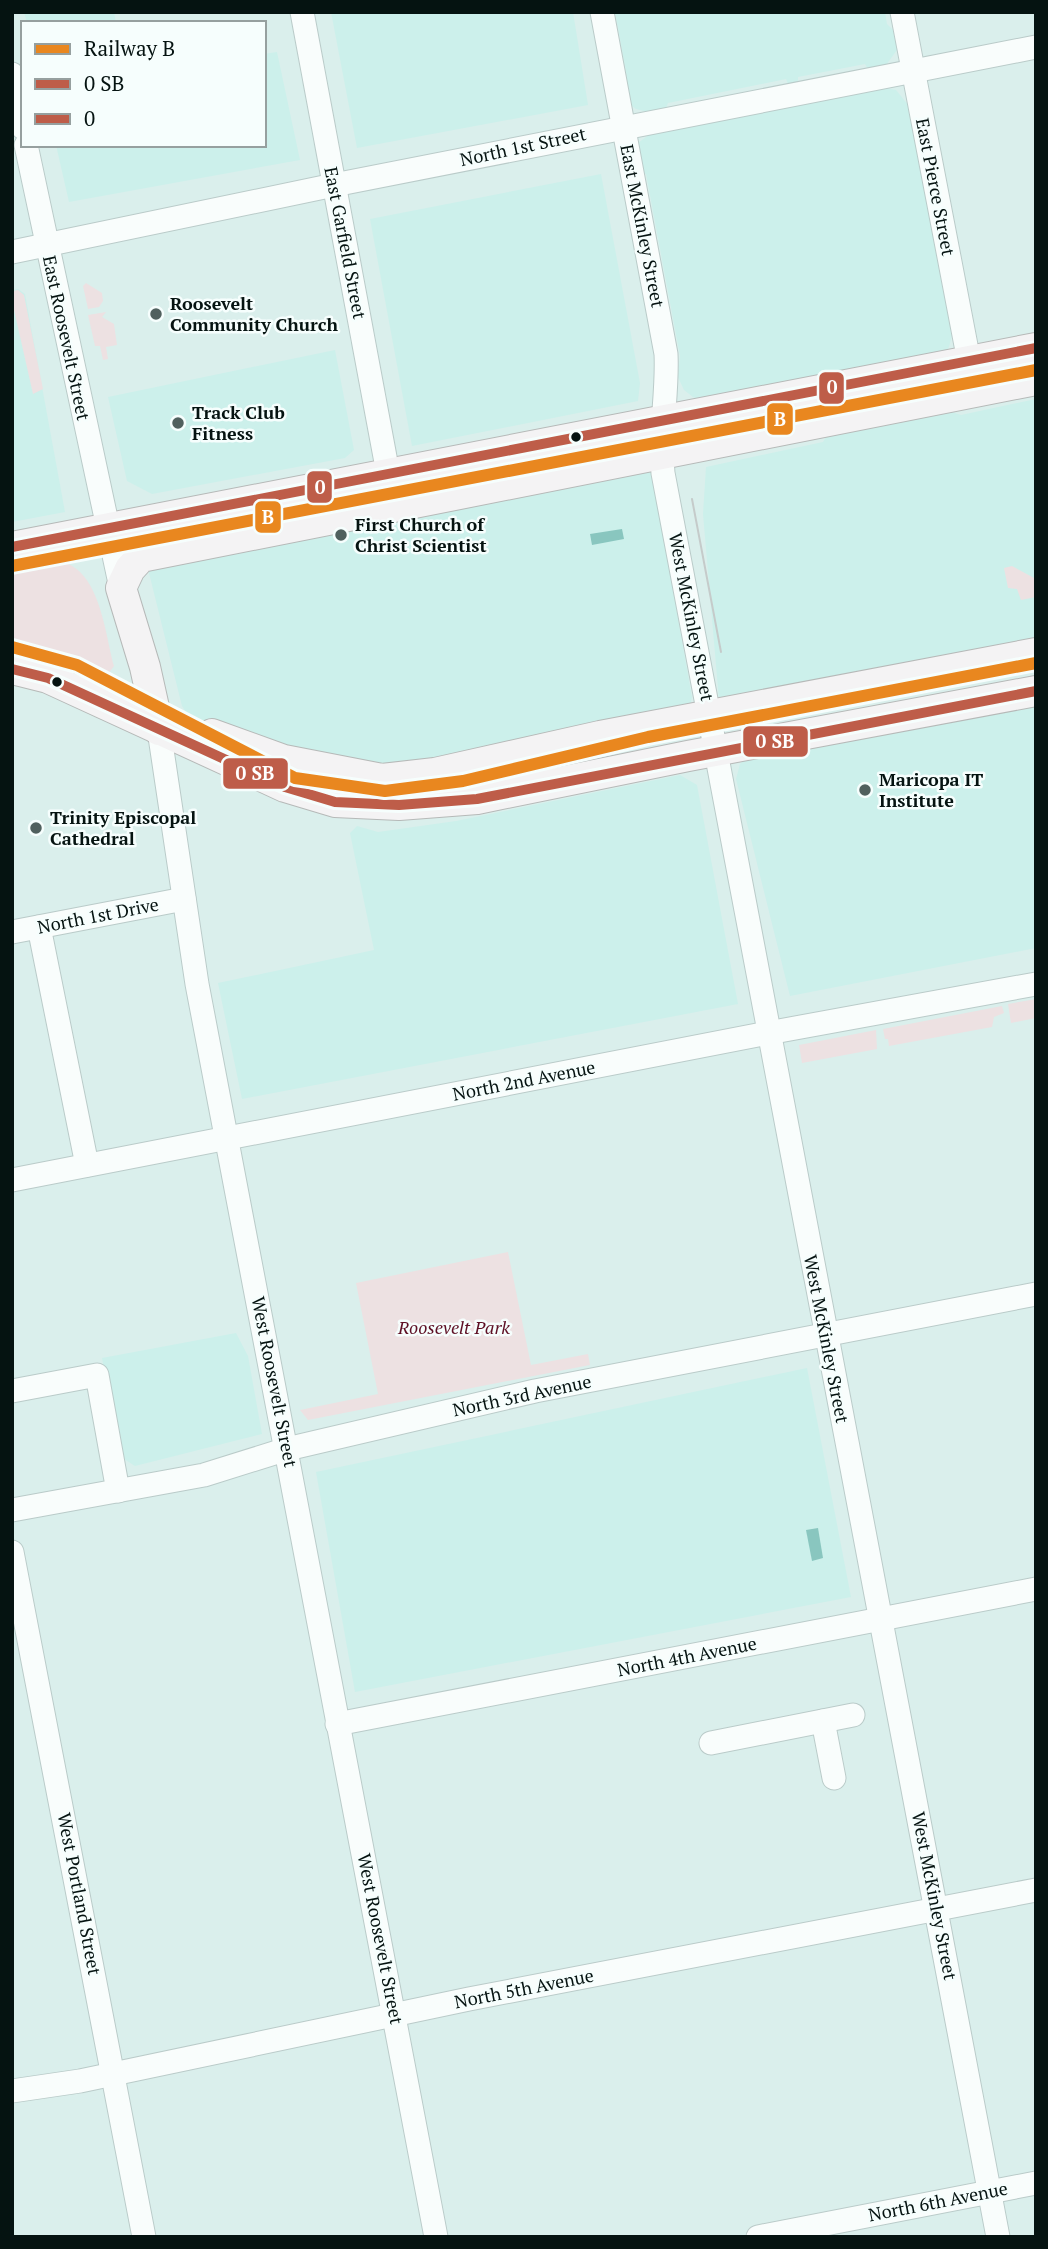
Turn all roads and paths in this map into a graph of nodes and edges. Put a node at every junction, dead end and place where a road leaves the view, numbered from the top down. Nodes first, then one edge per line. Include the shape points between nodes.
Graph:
1 (302, 12) edge
2 (602, 12) edge
3 (902, 12) edge
4 (1036, 47) edge
5 (913, 71) junction
6 (12, 74) edge
7 (21, 118) edge
8 (624, 127) junction
9 (26, 147) edge
10 (334, 185) junction
11 (46, 246) junction
12 (12, 252) edge
13 (1036, 348) edge
14 (969, 361) junction
15 (1036, 380) edge
16 (662, 439) junction
17 (388, 473) junction
18 (531, 480) junction
19 (331, 485) junction
20 (108, 530) junction
21 (12, 547) edge
22 (121, 588) junction
23 (1036, 653) edge
24 (12, 669) edge
25 (1036, 691) edge
26 (710, 715) junction
27 (170, 734) junction
28 (716, 750) junction
29 (184, 899) junction
30 (39, 927) junction
31 (13, 929) edge
32 (1036, 984) edge
33 (768, 1033) junction
34 (227, 1138) junction
35 (87, 1165) junction
36 (12, 1180) edge
37 (1036, 1294) edge
38 (826, 1335) junction
39 (12, 1391) edge
40 (287, 1448) junction
41 (118, 1491) junction
42 (12, 1510) edge
43 (12, 1552) edge
44 (1036, 1589) edge
45 (880, 1618) junction
46 (853, 1715) dead end
47 (823, 1721) junction
48 (337, 1724) junction
49 (710, 1743) dead end
50 (834, 1779) dead end
51 (1036, 1890) edge
52 (937, 1908) junction
53 (395, 2016) junction
54 (113, 2074) junction
55 (12, 2091) edge
56 (1036, 2183) edge
57 (989, 2192) junction
58 (144, 2237) edge
59 (436, 2237) edge
60 (758, 2237) edge
61 (998, 2237) edge

1 - 10 street, East Garfield Street
2 - 8 street, East McKinley Street
3 - 5 street, East Pierce Street
4 - 5 street, North 1st Street
5 - 8 street, North 1st Street
5 - 14 street, East Pierce Street
6 - 7 street
8 - 10 street, North 1st Street
8 - 16 street, East McKinley Street via 666,354
9 - 11 street, East Roosevelt Street
10 - 11 street, North 1st Street
10 - 17 street, East Garfield Street
11 - 12 street, North 1st Street
11 - 20 street, East Roosevelt Street
13 - 14 main road
14 - 16 main road
15 - 16 main road
16 - 17 main road
16 - 18 main road
16 - 26 street, West McKinley Street
17 - 19 main road
18 - 19 main road via 478,484 413,481 355,489
18 - 22 main road via 153,553 141,557 130,569
19 - 20 main road
20 - 21 main road
20 - 22 street, West Roosevelt Street
22 - 27 main road, West Roosevelt Street
23 - 26 main road
24 - 27 main road via 48,678
25 - 28 main road
26 - 27 main road via 435,773 382,779 284,760 211,734
26 - 28 street, West McKinley Street
27 - 28 main road via 295,790 335,802 399,805 477,799
27 - 29 street, West Roosevelt Street
28 - 33 street, West McKinley Street
29 - 30 street, North 1st Drive
29 - 34 street, West Roosevelt Street
30 - 31 street, North 1st Drive
30 - 35 street
32 - 33 street, North 2nd Avenue
33 - 34 street, North 2nd Avenue
33 - 38 street, West McKinley Street
34 - 35 street, North 2nd Avenue
34 - 40 street, West Roosevelt Street
35 - 36 street, North 2nd Avenue
37 - 38 street, North 3rd Avenue
38 - 40 street, North 3rd Avenue via 535,1391
38 - 45 street, West McKinley Street
39 - 41 street via 97,1375
40 - 41 street, North 3rd Avenue via 204,1475
40 - 48 street, West Roosevelt Street
41 - 42 street, North 3rd Avenue
43 - 54 street, West Portland Street
44 - 45 street, North 4th Avenue
45 - 48 street, North 4th Avenue
45 - 52 street, West McKinley Street
46 - 47 street
47 - 49 street
47 - 50 street
48 - 53 street, West Roosevelt Street
51 - 52 street, North 5th Avenue
52 - 53 street, North 5th Avenue
52 - 57 street, West McKinley Street
53 - 54 street, North 5th Avenue
53 - 59 street, West Roosevelt Street
54 - 55 street, North 5th Avenue
54 - 58 street, West Portland Street
56 - 57 street, North 6th Avenue
57 - 60 street, North 6th Avenue
57 - 61 street, West McKinley Street

